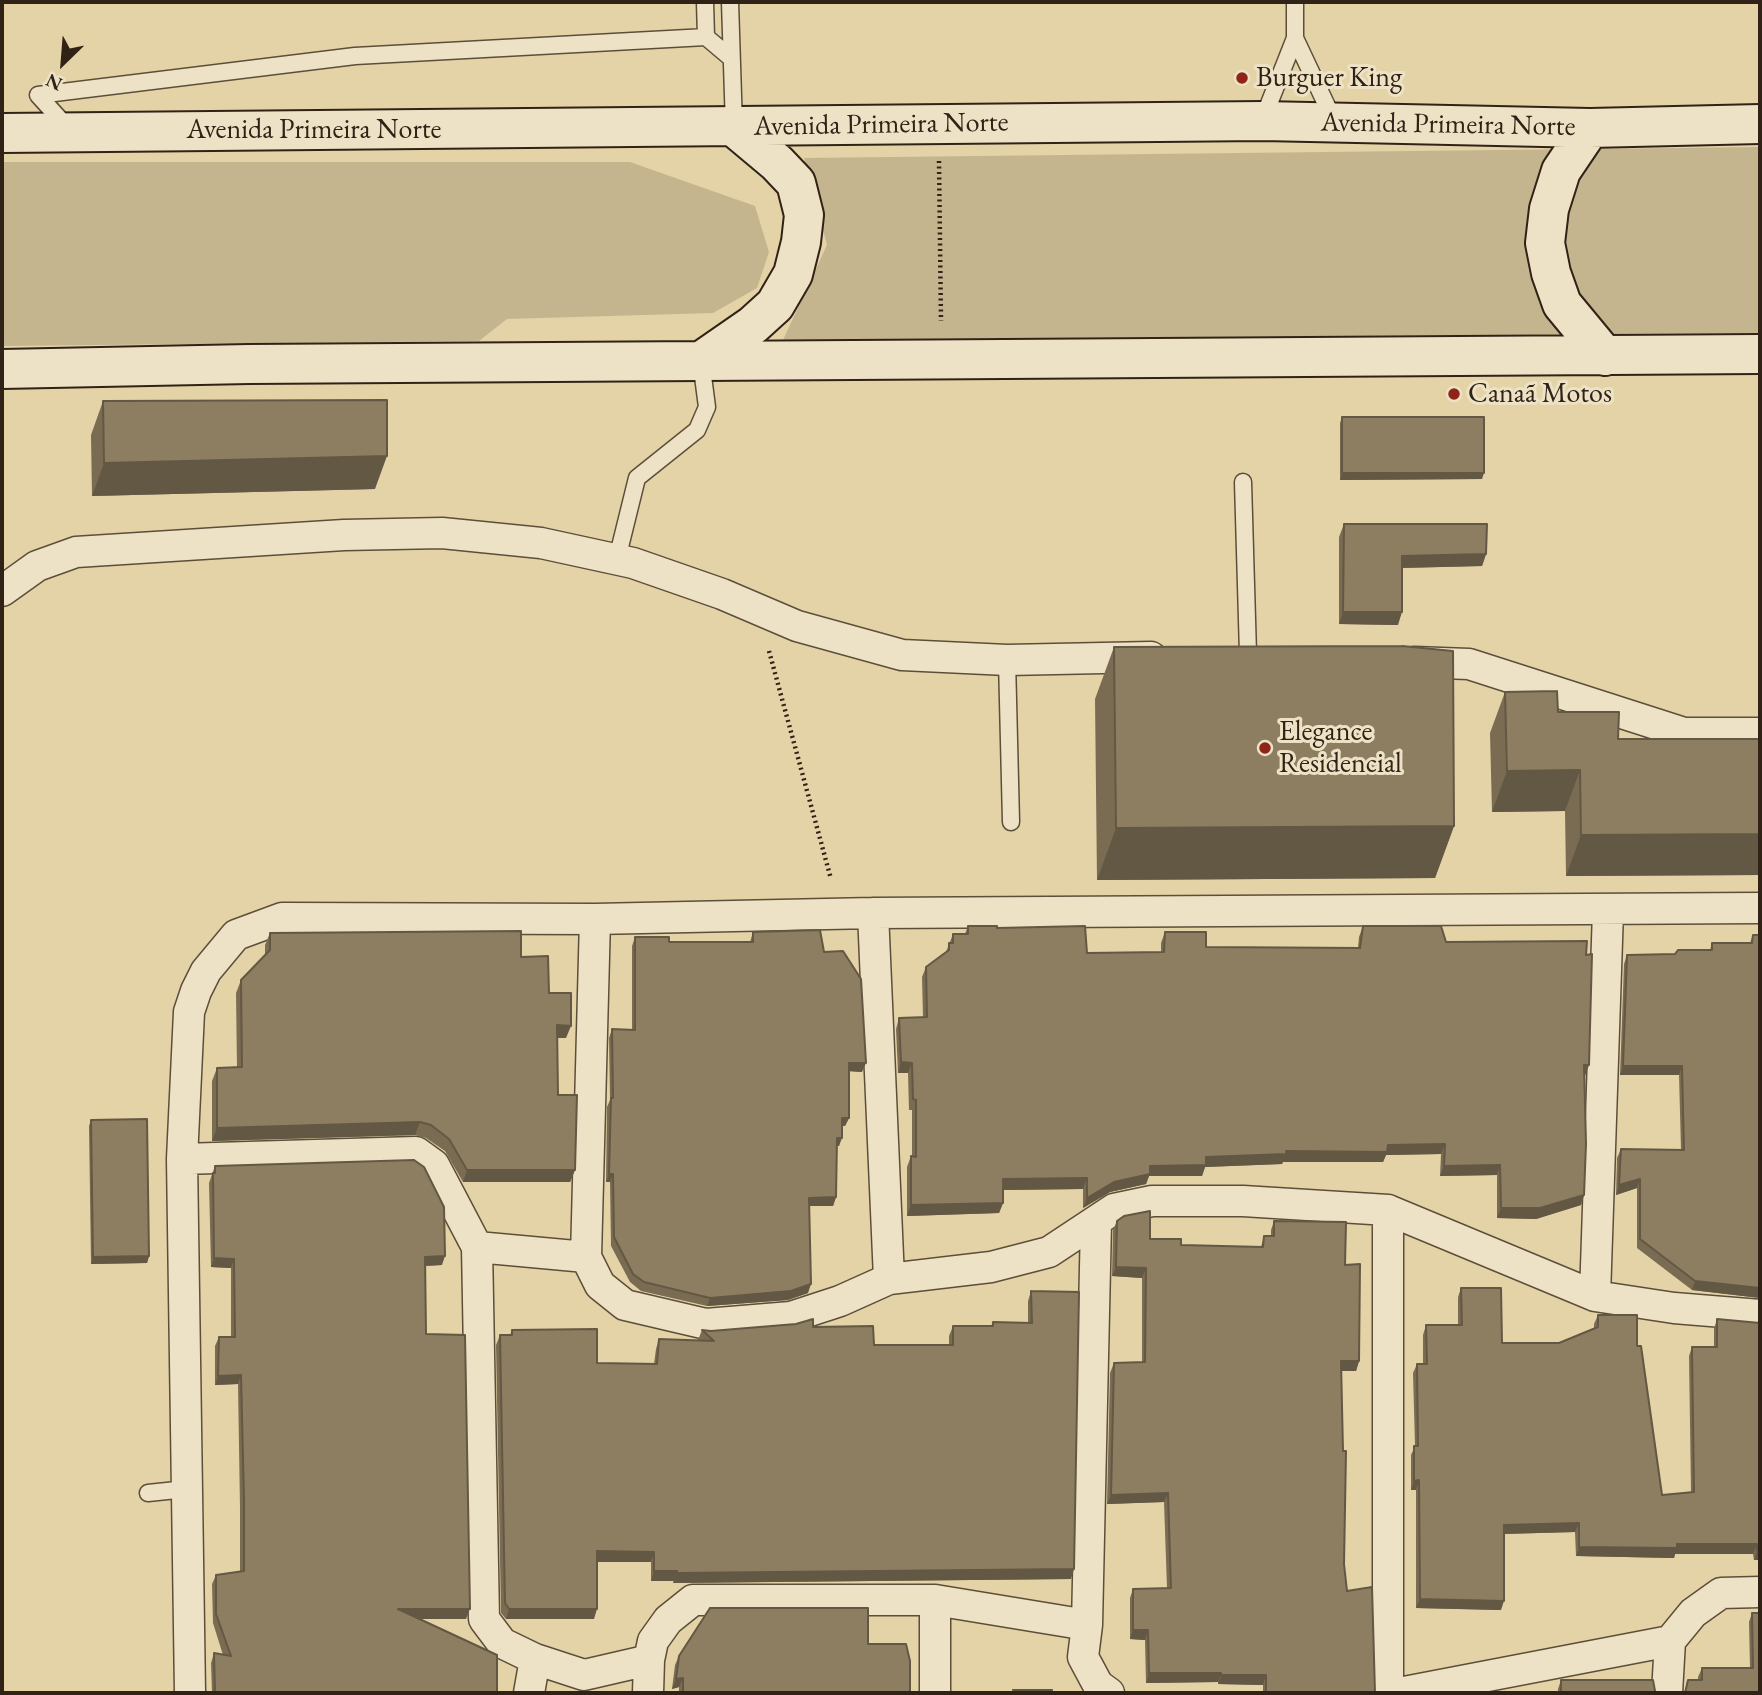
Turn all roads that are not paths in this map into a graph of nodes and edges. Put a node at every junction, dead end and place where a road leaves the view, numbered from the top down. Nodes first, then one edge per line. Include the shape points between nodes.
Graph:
1 (705, 2) edge
2 (730, 2) edge
3 (1295, 2) edge
4 (706, 37) junction
5 (1295, 38) junction
6 (731, 58) junction
7 (1263, 121) junction
8 (1335, 123) junction
9 (1760, 124) edge
10 (734, 127) junction
11 (1590, 128) junction
12 (71, 132) junction
13 (2, 133) edge
14 (1760, 354) edge
15 (1605, 356) junction
16 (701, 361) junction
17 (2, 369) edge
18 (1243, 482) dead end
19 (617, 559) junction
20 (2, 591) edge
21 (1248, 655) edge
22 (1180, 656) edge
23 (1007, 660) junction
24 (1386, 660) edge
25 (1760, 733) edge
26 (1011, 822) dead end
27 (1760, 908) edge
28 (1608, 911) junction
29 (873, 913) junction
30 (595, 919) junction
31 (182, 1159) junction
32 (1388, 1210) junction
33 (1096, 1223) junction
34 (477, 1247) junction
35 (586, 1257) junction
36 (889, 1279) junction
37 (1595, 1296) junction
38 (1760, 1315) edge
39 (186, 1489) junction
40 (148, 1493) dead end
41 (1760, 1592) edge
42 (935, 1600) junction
43 (1087, 1625) junction
44 (1670, 1641) junction
45 (535, 1659) junction
46 (649, 1660) junction
47 (190, 1693) edge
48 (529, 1693) edge
49 (648, 1693) edge
50 (935, 1693) edge
51 (1109, 1693) edge
52 (1388, 1693) edge
53 (1398, 1693) edge
54 (1667, 1693) edge

1 - 4 lane
2 - 6 lane
3 - 5 lane
4 - 6 lane
4 - 12 lane via 355,56 38,95
5 - 7 lane
5 - 8 lane
6 - 10 lane
7 - 8 main road, Avenida Primeira Norte
7 - 10 main road, Avenida Primeira Norte
8 - 11 main road, Avenida Primeira Norte
9 - 11 main road, Avenida Primeira Norte
10 - 12 main road, Avenida Primeira Norte
10 - 16 main road via 796,183 804,215 801,242 793,274 775,305
11 - 15 main road via 1561,171 1545,243 1562,304
12 - 13 main road, Avenida Primeira Norte
14 - 15 main road
15 - 16 main road
16 - 17 main road
16 - 19 lane via 708,407 697,430 637,478
18 - 21 lane
19 - 20 street via 541,543 442,533 344,535 76,552 37,566
19 - 23 street via 797,626 902,655
22 - 23 street
23 - 26 lane
24 - 25 street via 1469,664 1684,733
27 - 28 street
28 - 29 street
28 - 37 street
29 - 30 street
29 - 36 street
30 - 31 street via 282,918 236,935 206,971 189,1012
30 - 35 street
31 - 34 street via 416,1152 435,1165
31 - 39 street
32 - 33 street via 1152,1201 1114,1209
32 - 37 street
32 - 52 street
33 - 36 street via 1049,1252 991,1267
33 - 43 street
34 - 35 street
34 - 45 street via 484,1619 502,1643
35 - 36 street via 600,1286 625,1304 706,1324 792,1317
37 - 38 street
39 - 40 lane
39 - 47 street
41 - 44 street via 1721,1593 1693,1613
42 - 43 street
42 - 46 street via 693,1600 668,1620 653,1641
42 - 50 street
43 - 51 street via 1083,1657 1098,1685
44 - 53 street
44 - 54 street
45 - 46 street via 584,1675
45 - 48 street
46 - 49 street

